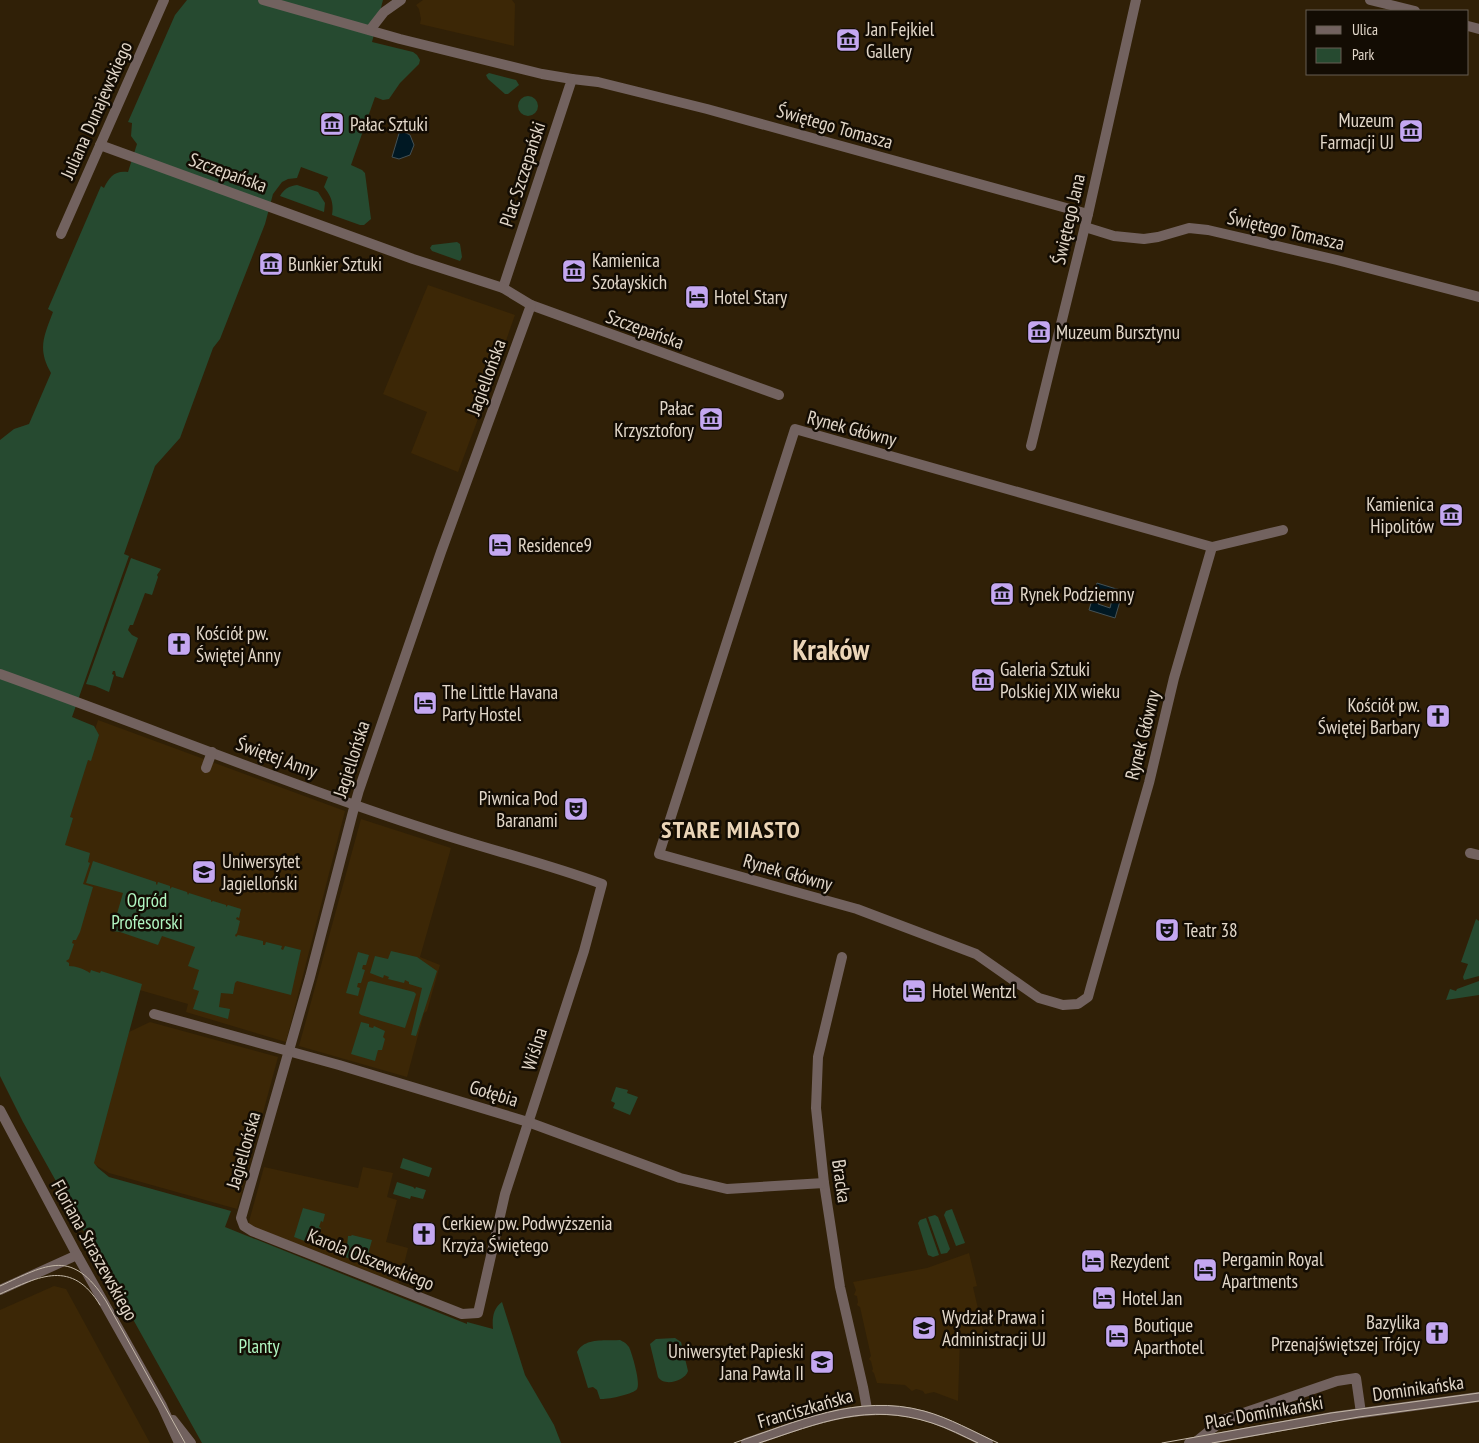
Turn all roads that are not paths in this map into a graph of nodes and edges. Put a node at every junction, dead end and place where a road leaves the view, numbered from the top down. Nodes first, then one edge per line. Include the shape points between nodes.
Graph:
1 (164, 0) edge
2 (263, 0) edge
3 (401, 0) edge
4 (1136, 0) edge
5 (1370, 0) edge
6 (1411, 10) edge
7 (370, 30) junction
8 (572, 79) junction
9 (100, 145) junction
10 (1088, 214) junction
11 (1084, 227) junction
12 (61, 234) dead end
13 (503, 288) junction
14 (1479, 297) edge
15 (531, 305) junction
16 (779, 395) dead end
17 (1031, 446) dead end
18 (1283, 530) dead end
19 (1212, 547) junction
20 (0, 674) edge
21 (212, 752) junction
22 (206, 768) dead end
23 (354, 804) junction
24 (602, 884) joint
25 (842, 957) dead end
26 (154, 1014) dead end
27 (290, 1051) junction
28 (0, 1110) edge
29 (528, 1122) junction
30 (824, 1183) junction
31 (252, 1231) joint
32 (77, 1255) junction
33 (0, 1290) edge
34 (478, 1313) joint
35 (1479, 1397) edge
36 (162, 1406) junction
37 (867, 1409) junction
38 (1361, 1413) junction
39 (1193, 1442) edge
40 (179, 1443) edge
41 (191, 1443) edge
42 (746, 1443) edge
43 (988, 1443) edge

1 - 9 street, Juliana Dunajewskiego
2 - 7 street
3 - 7 street via 384,12
4 - 10 street, Świętego Jana
5 - 6 street
7 - 8 street
8 - 10 street, Świętego Tomasza via 598,82 707,109
8 - 13 street, Plac Szczepański
9 - 12 street, Juliana Dunajewskiego
9 - 13 street, Szczepańska
10 - 11 street, Świętego Jana
11 - 14 street, Świętego Tomasza via 1114,236 1144,239 1184,229 1208,230
11 - 17 street, Świętego Jana
13 - 15 street, Szczepańska
15 - 16 street, Szczepańska
15 - 23 street, Jagiellońska
18 - 19 street, Rynek Główny
19 - 19 street, Rynek Główny via 795,429 659,854 857,909 976,954 1039,998 1063,1005 1078,1004 1088,996 1091,986
20 - 21 street, Świętej Anny
21 - 22 street
21 - 23 street, Świętej Anny
23 - 24 street, Świętej Anny via 429,831
23 - 27 street, Jagiellońska
24 - 29 street, Wiślna via 584,951
25 - 30 street, Bracka via 818,1058 816,1108
26 - 27 street, Gołębia
27 - 29 street, Gołębia
27 - 31 street, Jagiellońska via 242,1218 244,1226
28 - 32 street, Floriana Straszewskiego
29 - 30 street, Gołębia via 680,1178 728,1189
29 - 34 street, Wiślna via 505,1194
30 - 37 street, Bracka via 840,1287
31 - 34 street, Karola Olszewskiego via 462,1314
32 - 33 street
32 - 36 street, Floriana Straszewskiego
35 - 38 street, Dominikańska
36 - 40 street, Floriana Straszewskiego
36 - 41 street, Floriana Straszewskiego
37 - 42 street, Franciszkańska via 830,1415
37 - 43 street, Franciszkańska via 924,1416
38 - 39 street, Plac Dominikański
38 - 39 street, Plac Dominikański via 1356,1378 1337,1380 1223,1420

